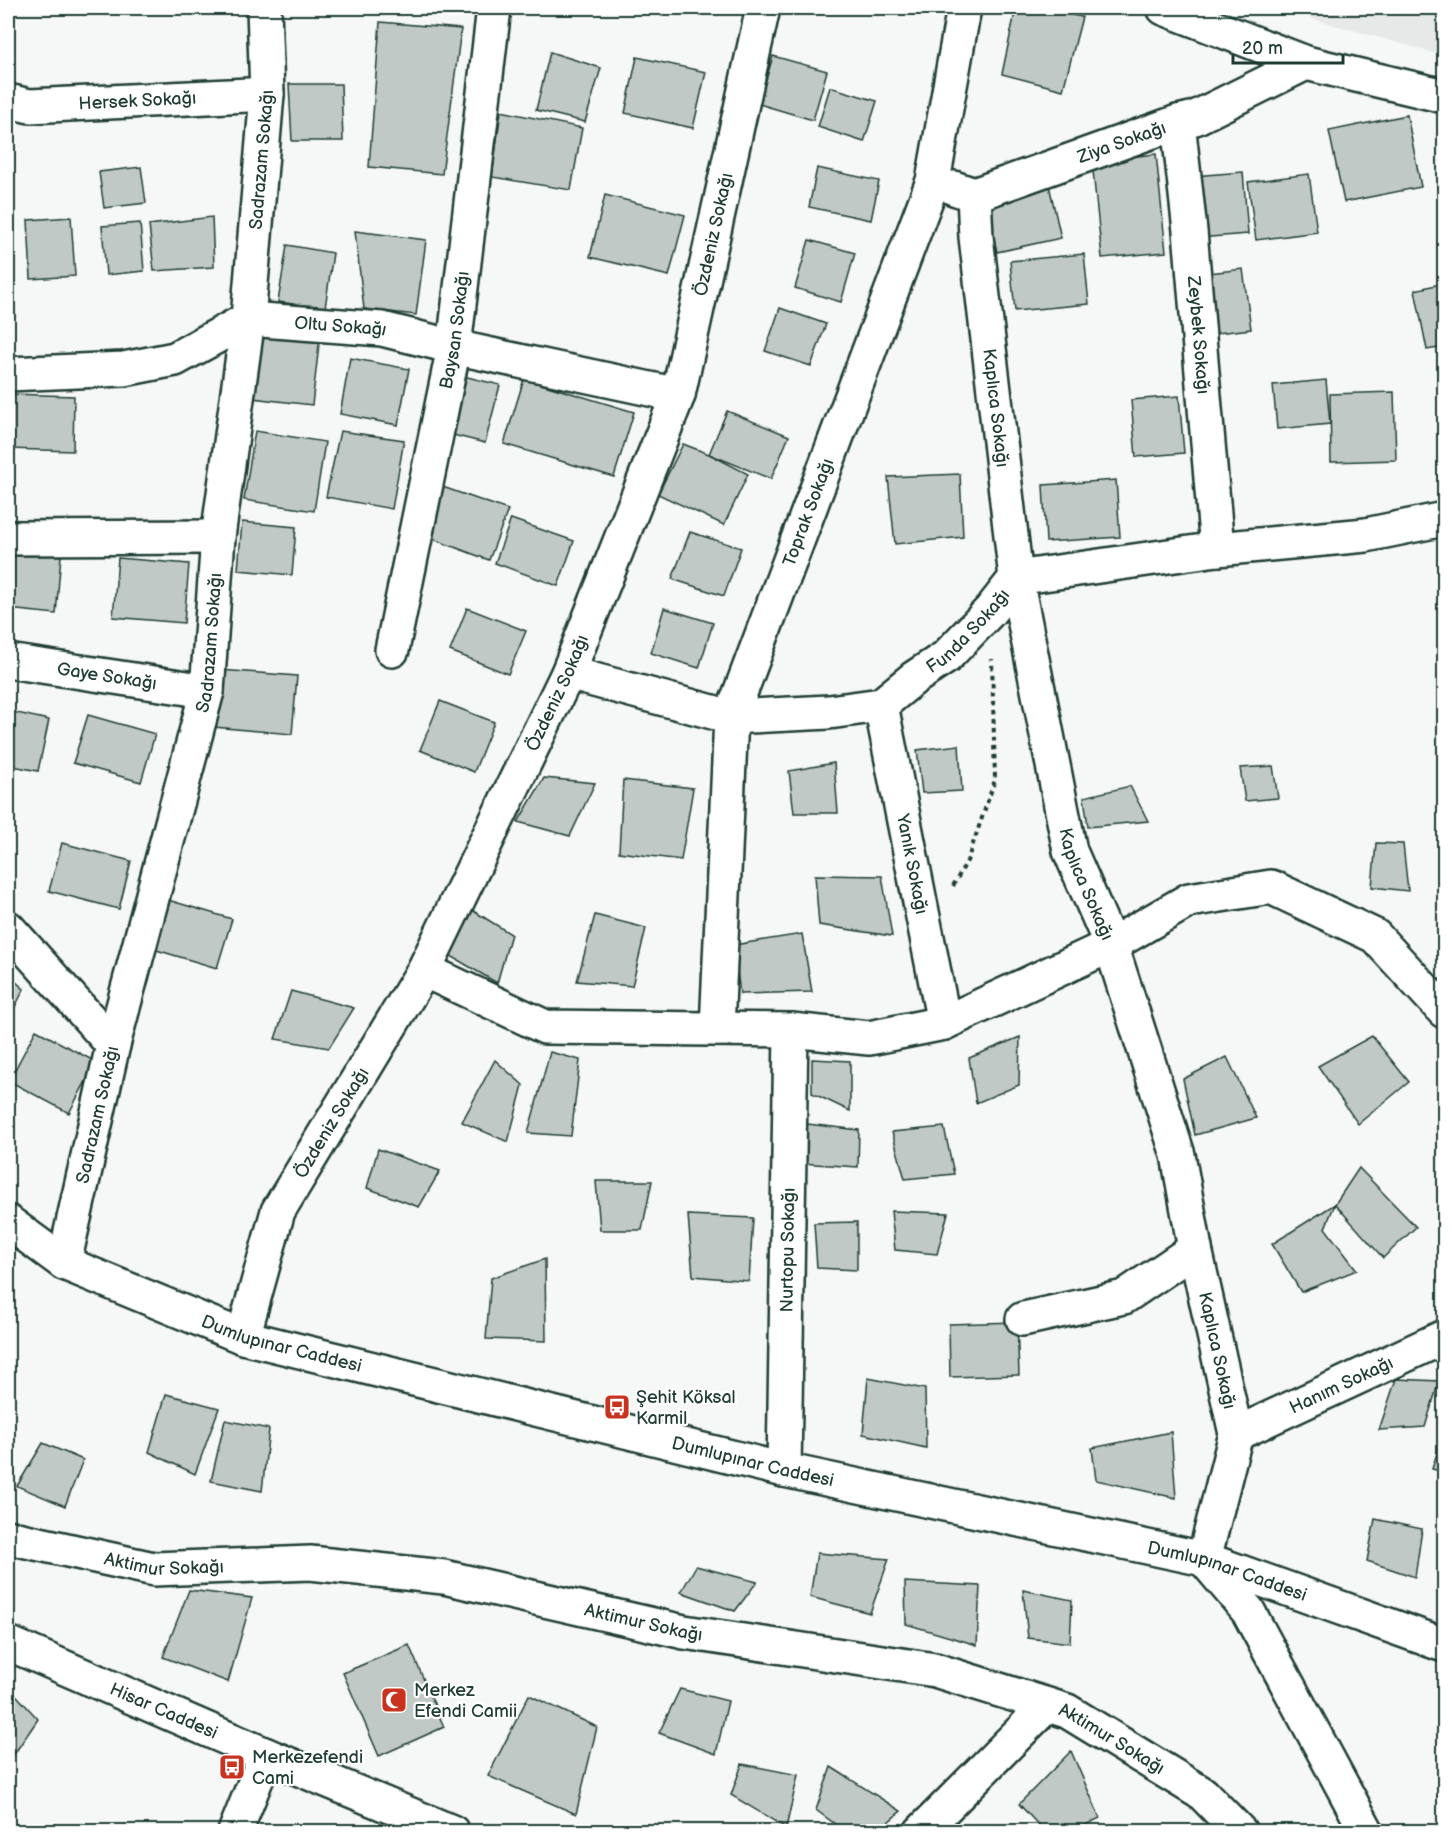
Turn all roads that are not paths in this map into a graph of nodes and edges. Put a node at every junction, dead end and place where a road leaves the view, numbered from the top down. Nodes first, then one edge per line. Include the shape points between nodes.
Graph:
1 (264, 8) edge
2 (494, 8) edge
3 (763, 8) edge
4 (964, 8) edge
5 (1164, 8) edge
6 (1306, 63) junction
7 (267, 94) junction
8 (1444, 96) edge
9 (8, 101) edge
10 (1178, 122) junction
11 (933, 181) junction
12 (974, 195) junction
13 (248, 320) junction
14 (454, 347) junction
15 (8, 374) edge
16 (678, 394) junction
17 (1444, 519) edge
18 (218, 537) junction
19 (8, 538) edge
20 (1217, 549) junction
21 (1016, 578) junction
22 (392, 650) dead end
23 (8, 661) edge
24 (568, 673) junction
25 (207, 691) junction
26 (881, 705) junction
27 (731, 717) junction
28 (8, 928) edge
29 (1111, 945) junction
30 (424, 970) junction
31 (1444, 1011) edge
32 (944, 1023) junction
33 (717, 1029) junction
34 (792, 1030) junction
35 (113, 1045) junction
36 (8, 1222) edge
37 (1195, 1250) junction
38 (64, 1263) junction
39 (1023, 1319) dead end
40 (243, 1337) junction
41 (1444, 1337) edge
42 (1236, 1434) junction
43 (784, 1470) junction
44 (8, 1537) edge
45 (1204, 1559) junction
46 (8, 1643) edge
47 (1444, 1645) edge
48 (1047, 1705) junction
49 (266, 1755) junction
50 (235, 1832) edge
51 (452, 1832) edge
52 (921, 1832) edge
53 (1240, 1832) edge
54 (1367, 1832) edge

1 - 7 street, Sadrazam Sokağı
2 - 14 street, Baysan Sokağı
3 - 16 street, Özdeniz Sokağı
4 - 11 street, Toprak Sokağı
5 - 6 street
6 - 8 street
6 - 10 street, Ziya Sokağı via 1195,118
7 - 9 street, Hersek Sokağı via 30,106
7 - 13 street, Sadrazam Sokağı
10 - 12 street, Ziya Sokağı
10 - 20 street, Zeybek Sokağı
11 - 12 street
11 - 27 street, Toprak Sokağı
12 - 21 street, Kaplıca Sokağı
13 - 14 street, Oltu Sokağı via 382,328
13 - 15 street via 175,359 124,369
13 - 18 street, Sadrazam Sokağı
14 - 16 street, Oltu Sokağı
14 - 22 street, Baysan Sokağı
16 - 24 street, Özdeniz Sokağı
17 - 20 street, Funda Sokağı via 1366,535
18 - 19 street
18 - 25 street, Sadrazam Sokağı
20 - 21 street, Funda Sokağı
21 - 26 street, Funda Sokağı via 946,657
21 - 29 street, Kaplıca Sokağı via 1070,851
23 - 25 street, Gaye Sokağı
24 - 27 street
24 - 30 street, Özdeniz Sokağı
25 - 35 street, Sadrazam Sokağı
26 - 27 street
26 - 32 street, Yanık Sokağı
27 - 33 street, Toprak Sokağı
28 - 35 street
29 - 31 street via 1189,900 1271,887 1375,936
29 - 32 street
29 - 37 street, Kaplıca Sokağı via 1178,1155
30 - 33 street via 545,1027
30 - 40 street, Özdeniz Sokağı via 278,1211
32 - 34 street via 869,1038
33 - 34 street
34 - 43 street, Nurtopu Sokağı
35 - 38 street, Sadrazam Sokağı
36 - 38 street, Dumlupınar Caddesi
37 - 39 street via 1124,1297
37 - 42 street, Kaplıca Sokağı
38 - 40 street, Dumlupınar Caddesi
40 - 43 street, Dumlupınar Caddesi
41 - 42 street, Hanım Sokağı
42 - 45 street, Kaplıca Sokağı
43 - 45 street, Dumlupınar Caddesi
44 - 48 street, Aktimur Sokağı via 154,1569 310,1563 444,1577 684,1632 935,1670
45 - 47 street, Dumlupınar Caddesi
45 - 54 street via 1248,1611
46 - 49 street, Hisar Caddesi
48 - 52 street
48 - 53 street, Aktimur Sokağı via 1067,1712 1203,1794
49 - 50 street
49 - 51 street, Hisar Caddesi

